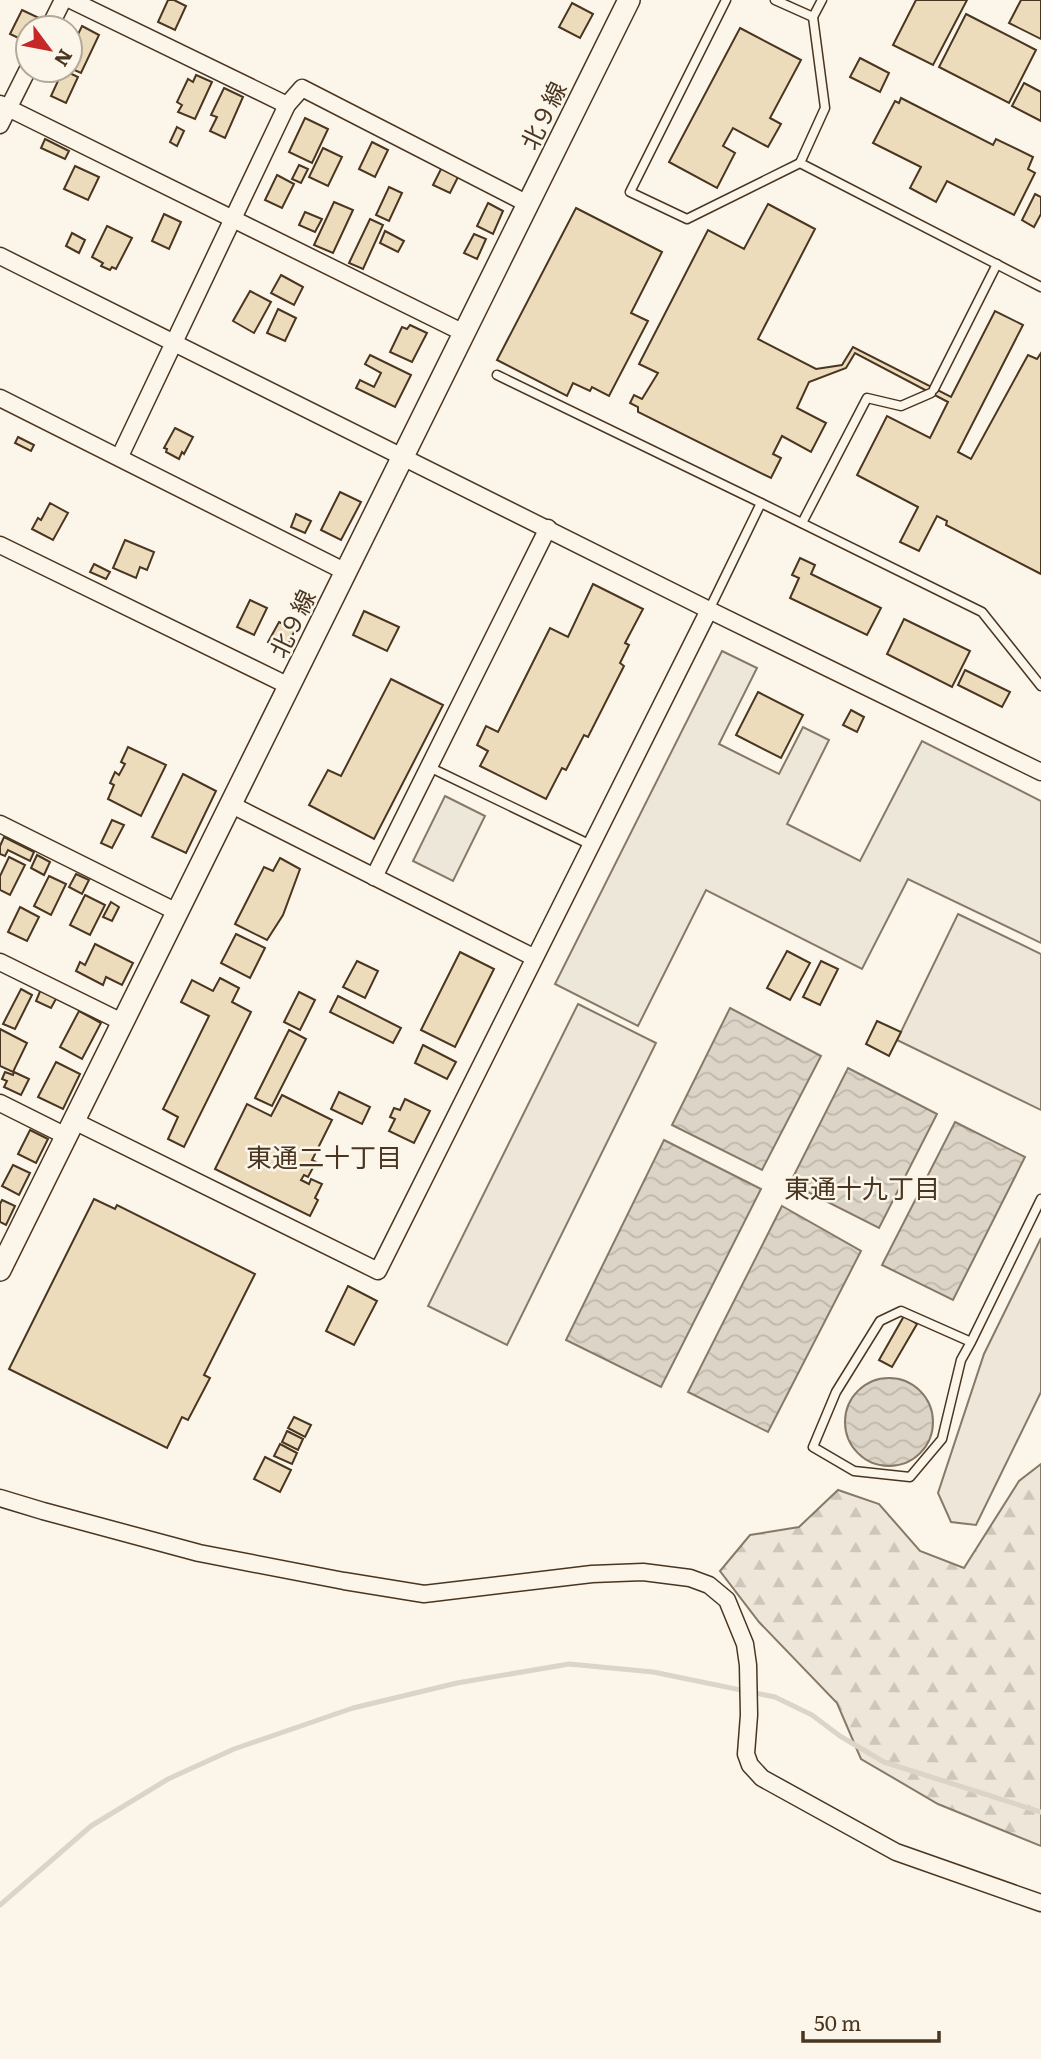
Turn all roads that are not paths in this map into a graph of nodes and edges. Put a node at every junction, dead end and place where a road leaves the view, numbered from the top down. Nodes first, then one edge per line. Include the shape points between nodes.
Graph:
1 (71, 0) edge
2 (629, 0) edge
3 (726, 0) edge
4 (775, 0) edge
5 (822, 0) edge
6 (813, 17) junction
7 (18, 84) edge
8 (287, 105) junction
9 (4, 106) edge
10 (0, 125) edge
11 (800, 163) junction
12 (527, 204) junction
13 (232, 219) junction
14 (0, 256) edge
15 (997, 264) junction
16 (1041, 287) edge
17 (464, 333) junction
18 (173, 342) junction
19 (497, 375) dead end
20 (0, 398) edge
21 (120, 456) junction
22 (402, 457) junction
23 (761, 503) junction
24 (802, 523) junction
25 (548, 528) junction
26 (0, 545) edge
27 (346, 572) junction
28 (709, 610) junction
29 (289, 686) junction
30 (1041, 686) edge
31 (429, 767) junction
32 (1041, 772) edge
33 (230, 804) junction
34 (0, 824) edge
35 (591, 845) junction
36 (374, 877) junction
37 (177, 912) junction
38 (533, 957) junction
39 (0, 962) edge
40 (122, 1022) junction
41 (0, 1103) edge
42 (70, 1129) junction
43 (1041, 1199) edge
44 (0, 1270) edge
45 (971, 1342) junction
46 (0, 1498) edge
47 (1041, 1903) edge

1 - 8 street
2 - 12 street, 北９線
3 - 11 lane via 630,192 687,219
4 - 6 lane
5 - 6 lane
6 - 11 lane via 825,108
7 - 9 street
8 - 12 street via 302,88
8 - 13 street
9 - 10 street
9 - 13 street
11 - 15 lane
12 - 17 street, 北９線
13 - 17 street
13 - 18 street
14 - 18 street
15 - 16 lane
15 - 24 lane via 933,391 901,406 867,398
17 - 22 street, 北９線
18 - 21 street
18 - 22 street
19 - 23 lane
20 - 21 street
21 - 27 street
22 - 25 street
22 - 27 street, 北９線
23 - 24 lane
23 - 28 lane
24 - 30 lane via 982,612
25 - 28 street
25 - 31 street
26 - 29 street
27 - 29 street, 北９線
28 - 32 street
28 - 35 street
29 - 33 street, 北９線
31 - 35 lane
31 - 36 street
33 - 36 street
33 - 37 street, 北９線
34 - 37 street
35 - 38 street
36 - 38 street
37 - 40 street, 北９線
38 - 42 street via 377,1271
39 - 40 street
40 - 42 street, 北９線
41 - 42 street
42 - 44 street, 北９線
43 - 45 lane
45 - 45 lane via 961,1360 942,1439 910,1476 854,1471 813,1447 836,1392 880,1321 901,1311
46 - 47 street via 199,1553 424,1594 643,1572 709,1585 727,1600 745,1644 746,1754 762,1778 896,1852

